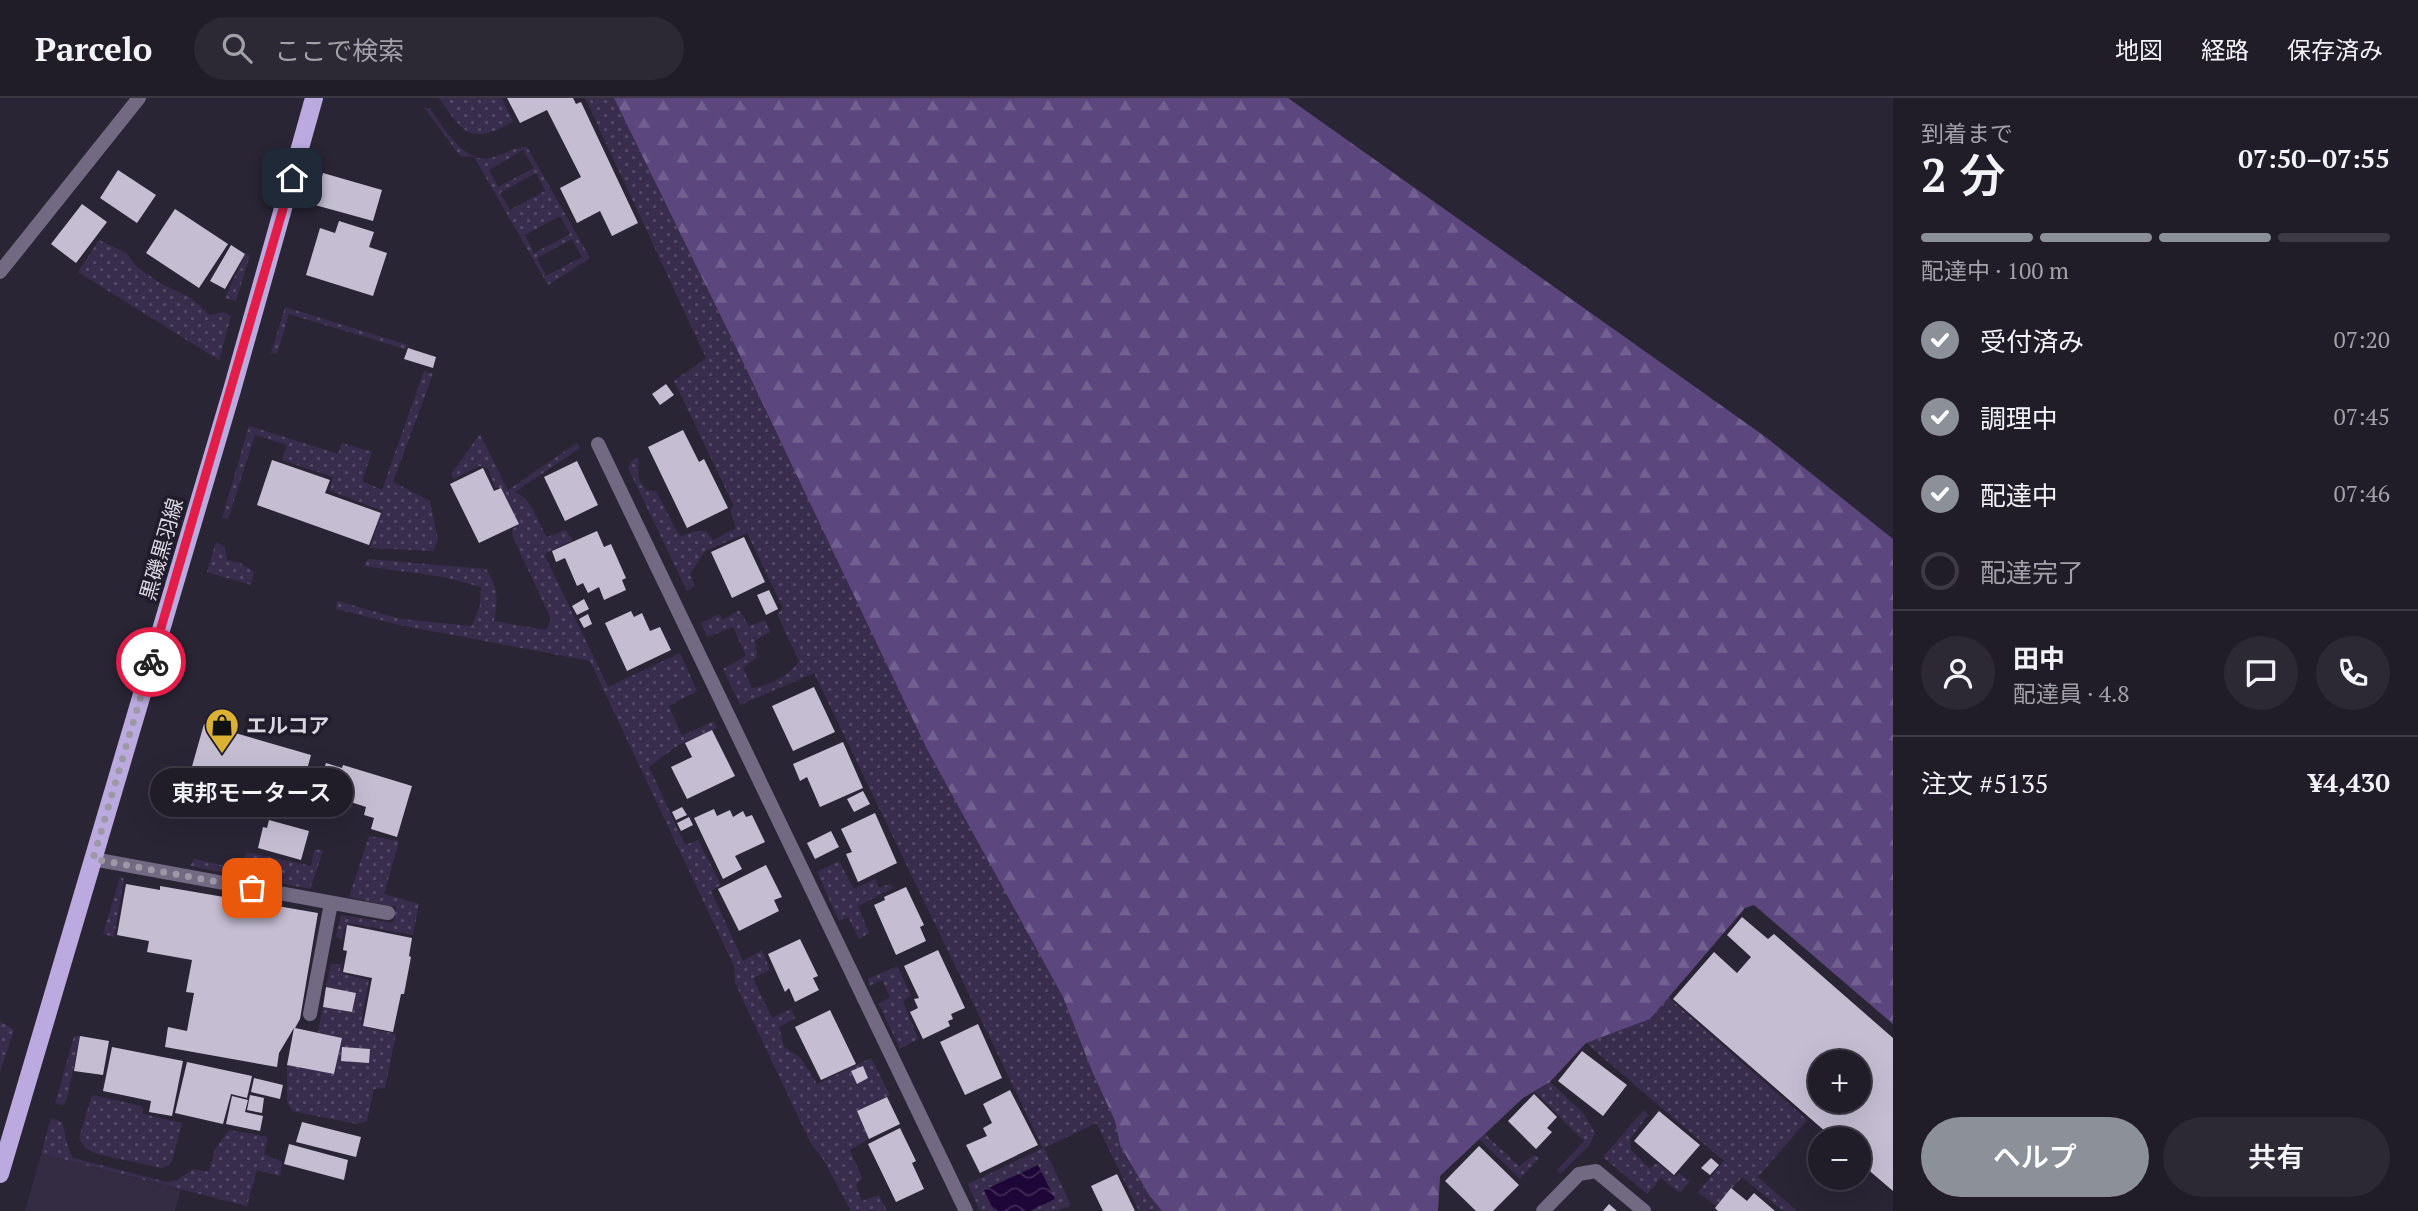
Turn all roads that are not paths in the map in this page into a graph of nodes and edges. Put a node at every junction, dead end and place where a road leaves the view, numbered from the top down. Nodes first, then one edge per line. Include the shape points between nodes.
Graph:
1 (139, 98) edge
2 (314, 98) edge
3 (0, 272) edge
4 (598, 444) dead end
5 (93, 859) junction
6 (331, 903) junction
7 (388, 913) dead end
8 (310, 1014) dead end
9 (0, 1174) edge
10 (966, 1211) edge
11 (1542, 1211) edge
12 (1644, 1211) edge

1 - 3 street
2 - 5 main road, 黒磯黒羽線
4 - 10 street
5 - 6 street
5 - 9 main road, 黒磯黒羽線
6 - 7 street
6 - 8 street
11 - 12 street via 1579,1174 1596,1171

